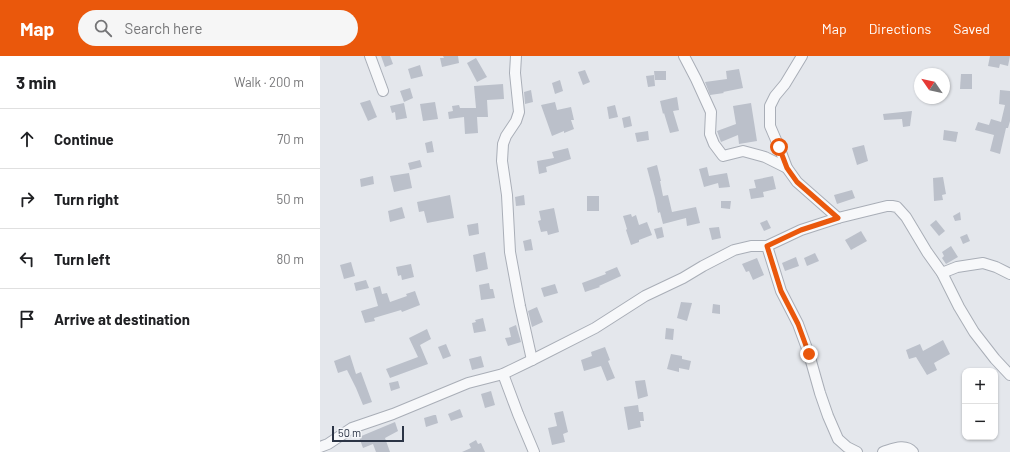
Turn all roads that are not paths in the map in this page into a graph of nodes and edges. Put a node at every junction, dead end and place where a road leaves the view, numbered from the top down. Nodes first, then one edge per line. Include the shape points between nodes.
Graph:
1 (370, 56) edge
2 (516, 56) edge
3 (684, 56) edge
4 (802, 56) edge
5 (383, 91) dead end
6 (787, 168) junction
7 (838, 218) junction
8 (767, 246) junction
9 (942, 273) junction
10 (1010, 274) edge
11 (532, 360) junction
12 (503, 374) junction
13 (1010, 375) edge
14 (320, 447) edge
15 (534, 452) edge
16 (857, 452) edge
17 (882, 452) edge
18 (913, 452) edge

1 - 5 street
2 - 11 street via 519,112 503,144 502,161 507,195 510,252
3 - 6 street via 711,112 710,134 723,156 743,151
4 - 6 street via 770,106 770,126
6 - 7 street via 797,182
7 - 8 street via 801,230
7 - 9 street via 886,206 897,207
8 - 11 street via 734,250 644,296 595,328
8 - 16 street via 781,291 798,324 809,354 828,416 838,438
9 - 10 street via 957,267 983,263
9 - 13 street via 974,332
11 - 12 street
12 - 14 street via 468,383 352,428
12 - 15 street
17 - 18 street via 904,446

